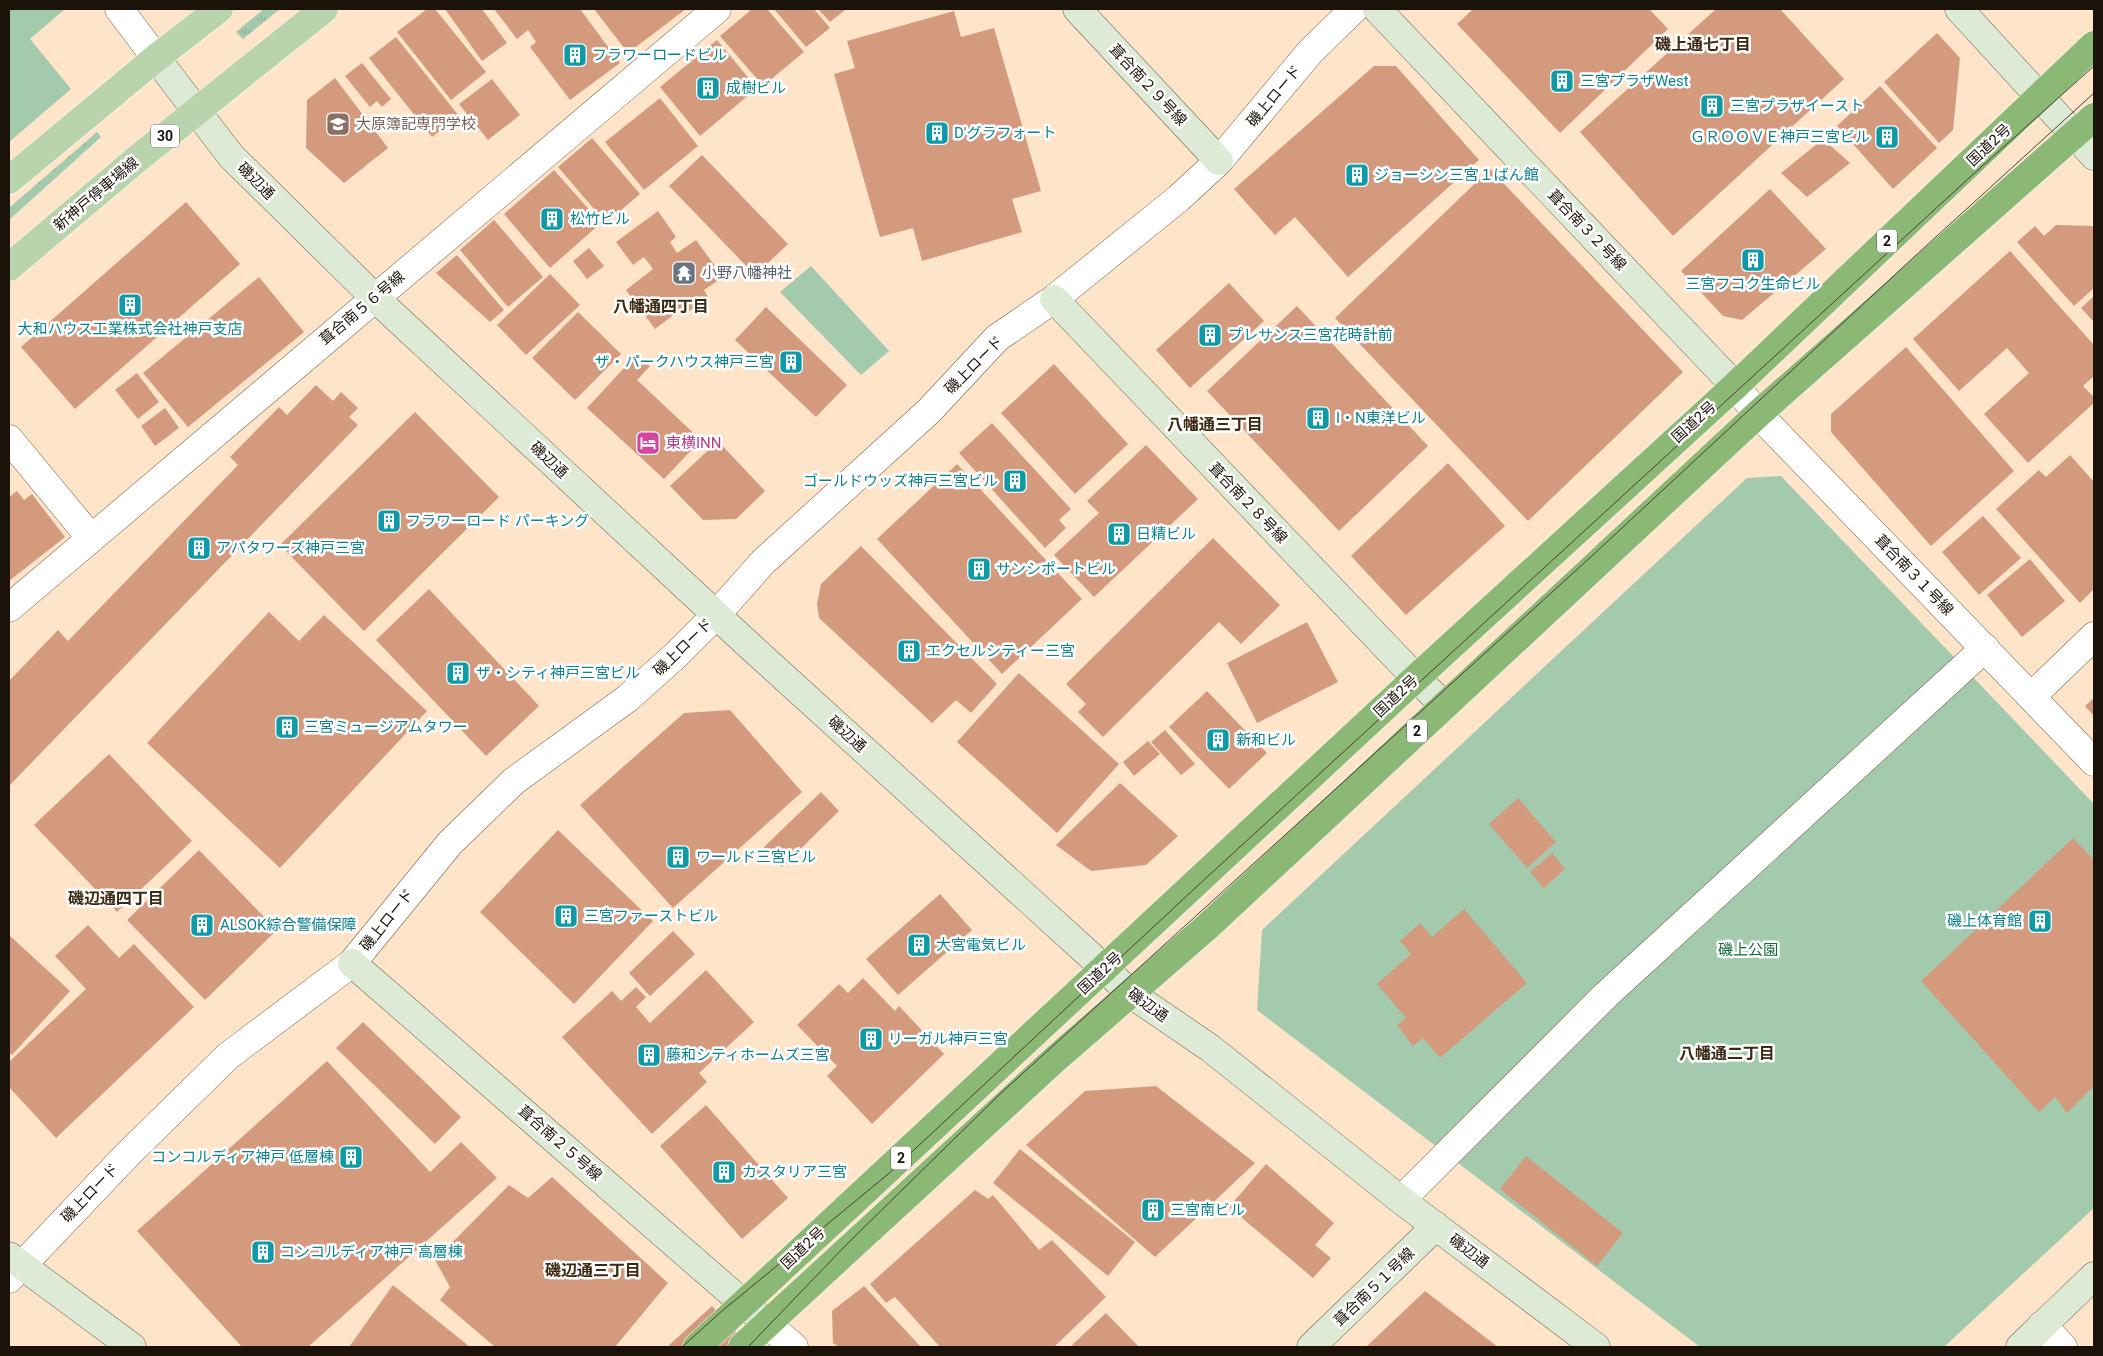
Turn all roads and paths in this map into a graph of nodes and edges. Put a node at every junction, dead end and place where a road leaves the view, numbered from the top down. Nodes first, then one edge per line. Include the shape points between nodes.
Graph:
1 (119, 9) edge
2 (219, 9) edge
3 (324, 9) edge
4 (717, 9) edge
5 (1077, 9) edge
6 (1354, 9) edge
7 (1377, 9) edge
8 (1960, 9) edge
9 (2094, 45) edge
10 (156, 58) junction
11 (2040, 97) junction
12 (197, 111) junction
13 (2084, 126) edge
14 (2094, 156) edge
15 (1219, 160) junction
16 (9, 180) edge
17 (9, 267) edge
18 (375, 298) junction
19 (1054, 299) junction
20 (1735, 386) junction
21 (1758, 414) junction
22 (9, 439) edge
23 (91, 538) junction
24 (9, 608) edge
25 (716, 615) junction
26 (2094, 636) edge
27 (1985, 648) junction
28 (1416, 678) junction
29 (2032, 696) junction
30 (1444, 705) junction
31 (2094, 762) edge
32 (352, 963) junction
33 (1104, 968) junction
34 (1131, 994) junction
35 (1401, 1200) junction
36 (1436, 1226) junction
37 (13, 1267) edge
38 (2094, 1276) edge
39 (744, 1303) junction
40 (767, 1324) junction
41 (2042, 1325) junction
42 (132, 1347) edge
43 (697, 1347) edge
44 (742, 1347) edge
45 (794, 1347) edge
46 (1311, 1347) edge
47 (1596, 1347) edge
48 (2020, 1347) edge
49 (2063, 1347) edge

1 - 10 street
2 - 10 main road
3 - 12 main road, 新神戸停車場線 / 30
4 - 18 street, 葺合南５６号線
5 - 15 street, 葺合南２９号線
6 - 15 street, 磯上ロード via 1310,52
7 - 20 street, 葺合南３２号線
8 - 11 street
9 - 11 highway, 国道2号 / 2
10 - 12 street, 磯辺通
10 - 16 main road
11 - 13 street
11 - 20 highway, 国道2号 / 2
12 - 17 main road, 新神戸停車場線 / 30
12 - 18 street, 磯辺通 via 231,156
13 - 14 street
13 - 21 highway, 国道2号 / 2
15 - 19 street, 磯上ロード via 1179,198
18 - 23 street, 葺合南５６号線
18 - 25 street, 磯辺通
19 - 25 street, 磯上ロード via 997,338 929,411 763,562
19 - 28 street, 葺合南２８号線
20 - 21 street, 葺合南３１号線
20 - 28 highway, 国道2号 / 2
21 - 27 street, 葺合南３１号線
21 - 30 highway, 国道2号 / 2
22 - 23 street
23 - 24 street, 葺合南５６号線
25 - 32 street, 磯上ロード via 628,698 514,781 457,836
25 - 33 street, 磯辺通
26 - 29 street
27 - 29 street, 葺合南３１号線
27 - 35 street via 1606,995
28 - 30 street, 葺合南２８号線
28 - 33 highway, 国道2号 / 2
29 - 31 street, 葺合南３１号線
30 - 34 highway, 国道2号 / 2
32 - 37 street, 磯上ロード via 228,1056
32 - 39 street, 葺合南２５号線
33 - 34 street, 磯辺通
33 - 39 highway, 国道2号 / 2
34 - 35 street, 磯辺通 via 1210,1048
34 - 40 highway, 国道2号 / 2 via 1053,1061
35 - 36 street, 磯辺通
36 - 46 street, 葺合南５１号線
36 - 47 street, 磯辺通
37 - 42 street
38 - 41 street
39 - 40 street, 葺合南２５号線
39 - 43 highway, 国道2号 / 2
40 - 44 highway, 国道2号 / 2
40 - 45 street
41 - 48 street
41 - 49 street

